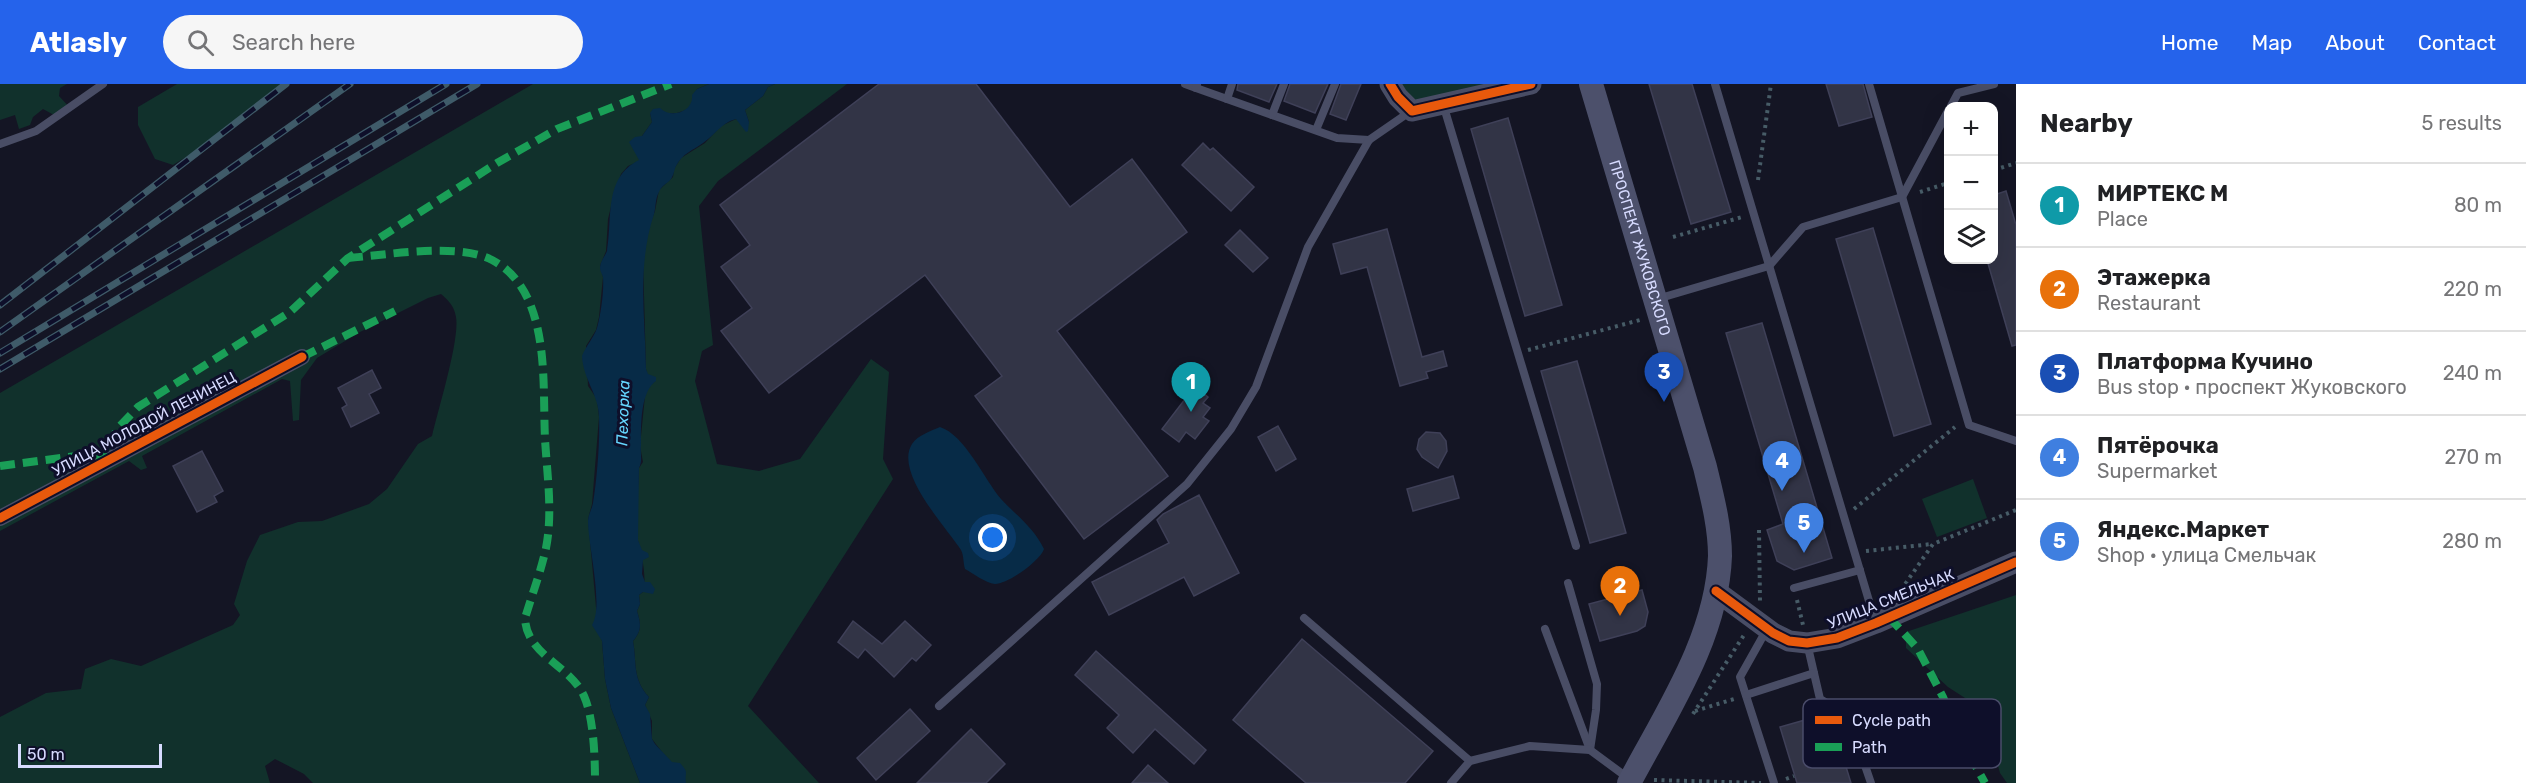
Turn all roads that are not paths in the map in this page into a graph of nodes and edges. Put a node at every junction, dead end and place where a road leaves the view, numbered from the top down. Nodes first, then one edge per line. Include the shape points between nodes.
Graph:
1 (103, 84) edge
2 (1185, 84) edge
3 (1232, 84) edge
4 (1284, 84) edge
5 (1335, 84) edge
6 (1390, 84) edge
7 (1531, 84) edge
8 (1591, 84) edge
9 (1715, 84) edge
10 (1869, 84) edge
11 (1994, 84) edge
12 (1197, 86) edge
13 (1227, 99) junction
14 (1953, 102) edge
15 (1443, 104) junction
16 (1412, 111) junction
17 (1272, 115) junction
18 (1944, 118) edge
19 (1316, 130) junction
20 (1369, 140) junction
21 (0, 144) edge
22 (1902, 197) junction
23 (1769, 266) junction
24 (1656, 299) junction
25 (302, 357) dead end
26 (2016, 441) edge
27 (0, 518) edge
28 (1576, 546) dead end
29 (2016, 562) edge
30 (1860, 570) junction
31 (1568, 583) dead end
32 (1794, 588) road end
33 (1716, 591) junction
34 (1304, 618) dead end
35 (1882, 620) junction
36 (1545, 629) dead end
37 (1757, 630) junction
38 (1807, 643) junction
39 (1814, 673) junction
40 (1746, 695) junction
41 (1820, 699) edge
42 (939, 706) dead end
43 (1590, 750) junction
44 (1470, 761) junction
45 (1866, 768) edge
46 (1639, 782) edge
47 (1451, 783) edge
48 (1773, 783) edge
49 (1871, 783) edge

1 - 21 lane via 36,131
2 - 12 lane
3 - 13 lane
4 - 17 lane
5 - 19 lane
6 - 16 street
7 - 15 street
8 - 24 main road, ПРОСПЕКТ ЖУКОВСКОГО
9 - 23 lane
10 - 22 lane
11 - 14 lane via 1958,93
12 - 13 lane
13 - 17 lane
15 - 16 street
15 - 28 lane
16 - 20 lane
17 - 19 lane
18 - 22 lane
19 - 20 lane via 1337,138
20 - 42 lane via 1308,247 1256,387 1231,429 1187,484
22 - 23 lane via 1803,226
22 - 26 lane via 1969,425
23 - 24 lane
23 - 30 lane
24 - 33 main road, ПРОСПЕКТ ЖУКОВСКОГО via 1714,502 1720,557
25 - 27 street, УЛИЦА МОЛОДОЙ ЛЕНИНЕЦ
29 - 35 street, УЛИЦА СМЕЛЬЧАК
30 - 32 lane
30 - 35 lane
31 - 43 lane via 1597,684
33 - 37 street, УЛИЦА СМЕЛЬЧАК
33 - 46 main road, ПРОСПЕКТ ЖУКОВСКОГО via 1707,625
34 - 44 lane
35 - 38 street, УЛИЦА СМЕЛЬЧАК via 1837,638
36 - 43 lane
37 - 38 street, УЛИЦА СМЕЛЬЧАК
37 - 40 lane via 1740,677
38 - 39 lane
39 - 40 lane
39 - 41 lane
40 - 48 lane
43 - 44 lane via 1530,746
43 - 46 lane
44 - 47 lane
45 - 49 lane

